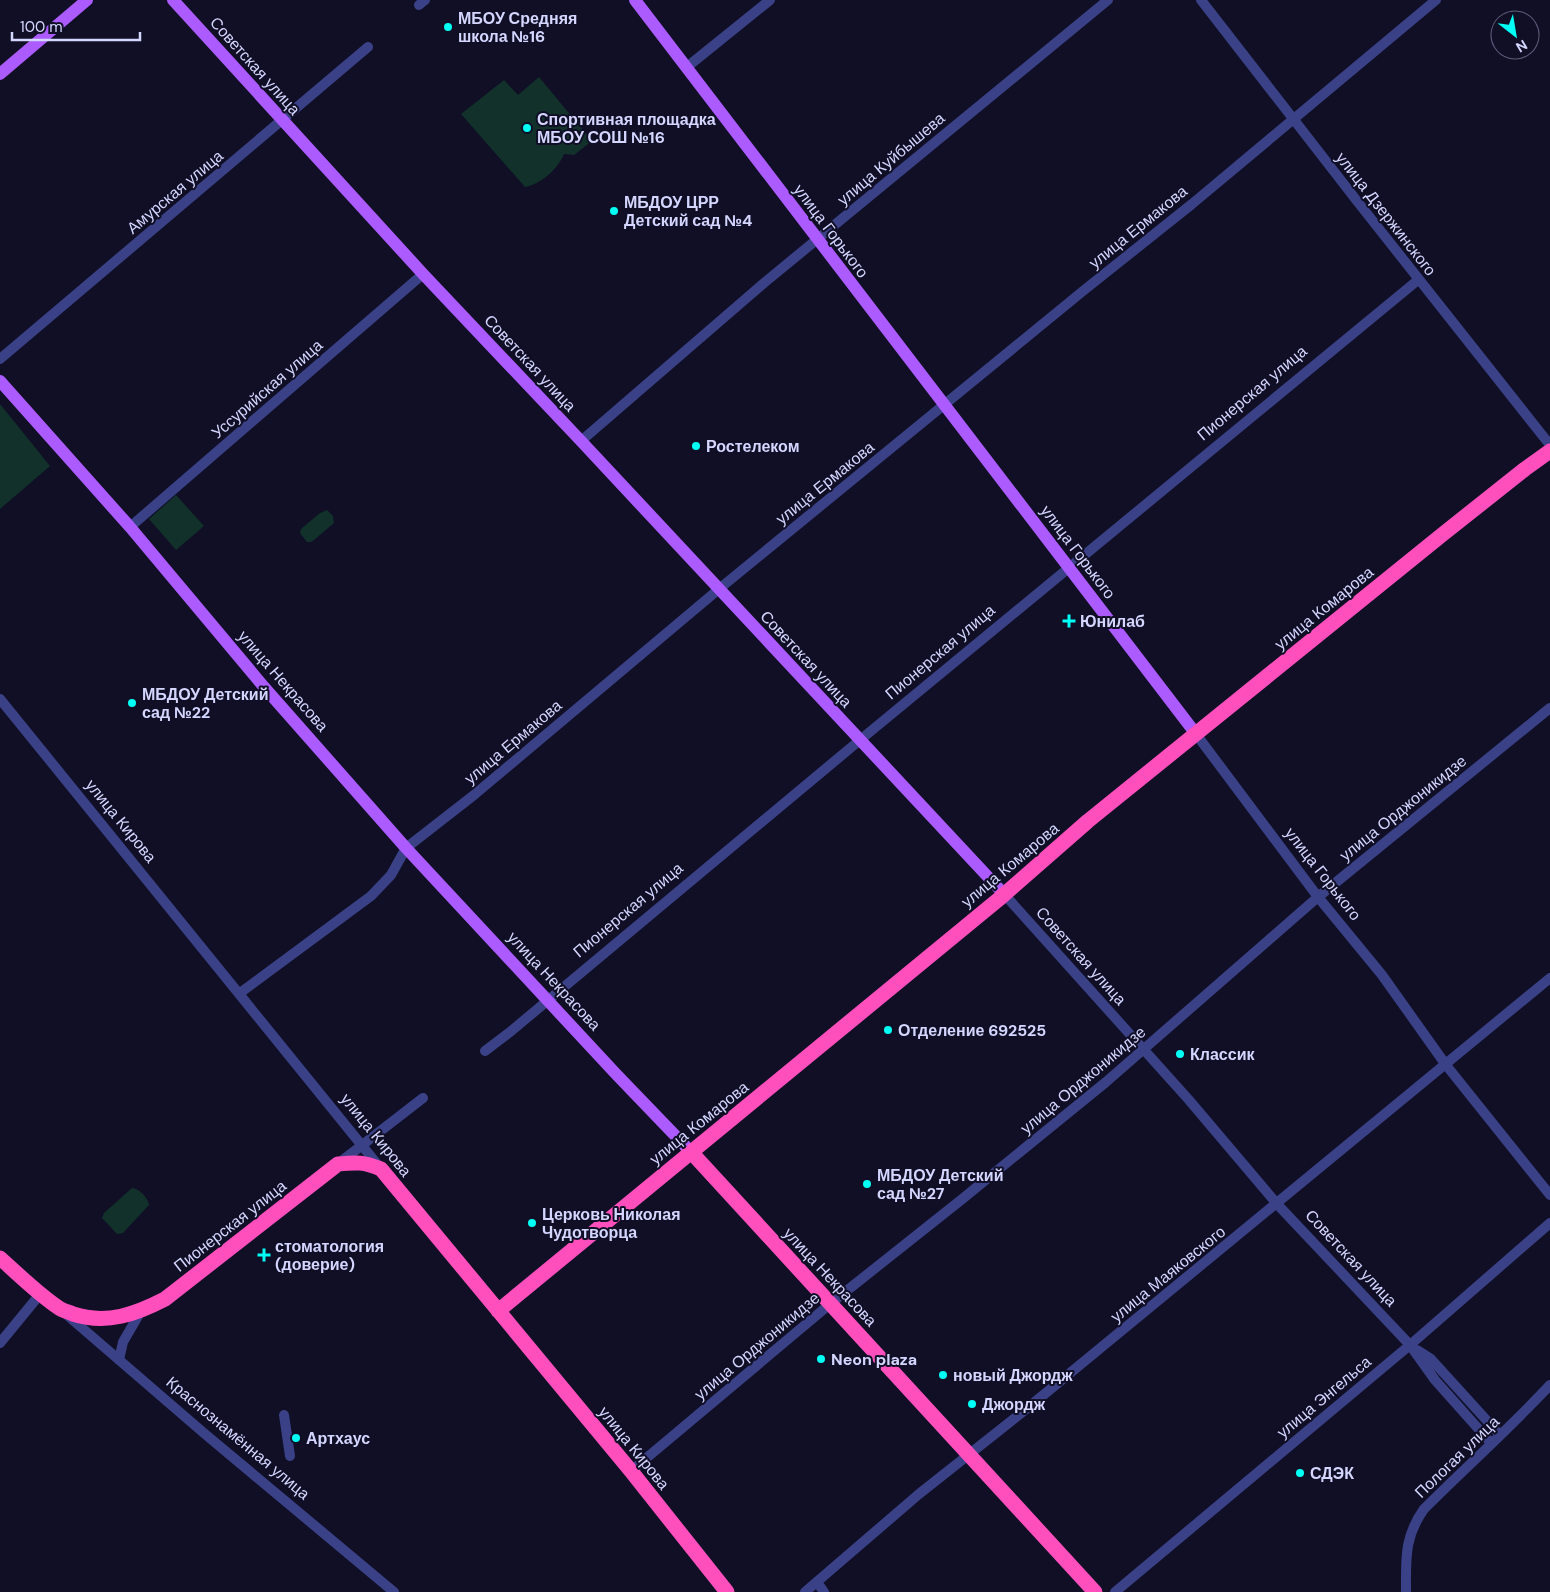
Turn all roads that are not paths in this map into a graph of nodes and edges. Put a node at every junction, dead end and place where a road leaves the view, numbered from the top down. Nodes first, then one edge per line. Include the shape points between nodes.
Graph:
1 (87, 0) edge
2 (173, 0) edge
3 (634, 0) edge
4 (770, 0) edge
5 (1108, 0) edge
6 (1201, 0) edge
7 (1436, 0) edge
8 (368, 47) dead end
9 (687, 67) junction
10 (0, 74) edge
11 (1293, 118) junction
12 (282, 120) junction
13 (817, 240) junction
14 (423, 274) junction
15 (1418, 280) junction
16 (0, 359) edge
17 (0, 381) edge
18 (945, 404) junction
19 (581, 441) junction
20 (1550, 445) edge
21 (1550, 451) edge
22 (130, 527) junction
23 (1069, 568) junction
24 (719, 589) junction
25 (0, 699) edge
26 (1550, 708) edge
27 (1196, 734) junction
28 (860, 740) junction
29 (406, 848) junction
30 (1004, 894) junction
31 (1318, 897) junction
32 (1550, 978) edge
33 (240, 993) junction
34 (548, 1000) junction
35 (1143, 1050) junction
36 (485, 1051) dead end
37 (1446, 1065) junction
38 (423, 1098) dead end
39 (362, 1145) junction
40 (692, 1153) junction
41 (338, 1164) junction
42 (382, 1169) junction
43 (1550, 1195) edge
44 (1277, 1204) junction
45 (1550, 1223) edge
46 (0, 1258) edge
47 (41, 1293) junction
48 (830, 1304) junction
49 (60, 1309) junction
50 (141, 1311) junction
51 (498, 1311) junction
52 (86, 1318) joint
53 (0, 1343) edge
54 (1410, 1345) junction
55 (120, 1360) junction
56 (1550, 1385) edge
57 (284, 1415) dead end
58 (1500, 1435) junction
59 (1491, 1442) junction
60 (969, 1455) junction
61 (290, 1456) dead end
62 (631, 1471) junction
63 (817, 1582) junction
64 (394, 1592) edge
65 (727, 1592) edge
66 (805, 1592) edge
67 (824, 1592) edge
68 (1095, 1592) edge
69 (1115, 1592) edge
70 (1406, 1592) edge

1 - 10 main road
2 - 12 main road, Советская улица
3 - 9 main road, улица Горького
4 - 9 street
5 - 13 street, улица Куйбышева
6 - 11 street, улица Дзержинского
7 - 11 street, улица Ермакова
8 - 12 street, Амурская улица
9 - 13 main road, улица Горького
11 - 15 street, улица Дзержинского
11 - 18 street, улица Ермакова
12 - 14 main road, Советская улица
12 - 16 street, Амурская улица
13 - 18 main road, улица Горького
13 - 19 street, улица Куйбышева
14 - 19 main road, Советская улица
14 - 22 street, Уссурийская улица
15 - 20 street, улица Дзержинского
15 - 23 street, Пионерская улица
17 - 22 main road, улица Некрасова
18 - 23 main road, улица Горького
18 - 24 street, улица Ермакова
19 - 24 main road, Советская улица
21 - 27 highway, улица Комарова
22 - 29 main road, улица Некрасова via 264,687
23 - 27 main road, улица Горького
23 - 28 street, Пионерская улица
24 - 28 main road, Советская улица
24 - 29 street, улица Ермакова via 474,795
25 - 33 street, улица Кирова
26 - 31 street, улица Орджоникидзе
27 - 30 highway, улица Комарова
27 - 31 street, улица Горького
28 - 30 main road, Советская улица
28 - 34 street, Пионерская улица
29 - 33 street, улица Ермакова via 391,875 371,896
29 - 34 main road, улица Некрасова
30 - 35 street, Советская улица
30 - 40 highway, улица Комарова
31 - 35 street, улица Орджоникидзе
31 - 37 street, улица Горького via 1382,974
32 - 37 street, улица Маяковского
33 - 39 street, улица Кирова
34 - 36 street, Пионерская улица
34 - 40 main road, улица Некрасова
35 - 44 street, Советская улица
35 - 48 street, улица Орджоникидзе
37 - 43 street, улица Горького
37 - 44 street, улица Маяковского
38 - 39 street, Пионерская улица
39 - 41 street, Пионерская улица
39 - 42 street, улица Кирова
40 - 48 highway, улица Некрасова
40 - 51 highway, улица Комарова
41 - 42 highway via 366,1163
41 - 50 highway, Пионерская улица via 165,1299
42 - 51 highway, улица Кирова
44 - 54 street, Советская улица
44 - 60 street, улица Маяковского
45 - 54 street, улица Энгельса
46 - 47 highway, Краснознамённая улица
47 - 49 highway, Краснознамённая улица
47 - 53 street
48 - 60 highway, улица Некрасова
48 - 62 street, улица Орджоникидзе
49 - 52 highway, Краснознамённая улица
49 - 55 street, Краснознамённая улица
50 - 52 highway, Пионерская улица via 111,1318
50 - 55 street via 123,1342
51 - 62 highway, улица Кирова
54 - 58 street, Советская улица via 1431,1360
54 - 59 street, Советская улица via 1435,1380
54 - 69 street, улица Энгельса
55 - 64 street, Краснознамённая улица
56 - 58 street, Пологая улица
57 - 61 street
58 - 59 street, Пологая улица
59 - 70 street, Пологая улица via 1420,1515 1408,1543
60 - 63 street, улица Маяковского
60 - 68 highway, улица Некрасова
62 - 65 highway, улица Кирова
63 - 66 street, улица Маяковского
63 - 67 street

